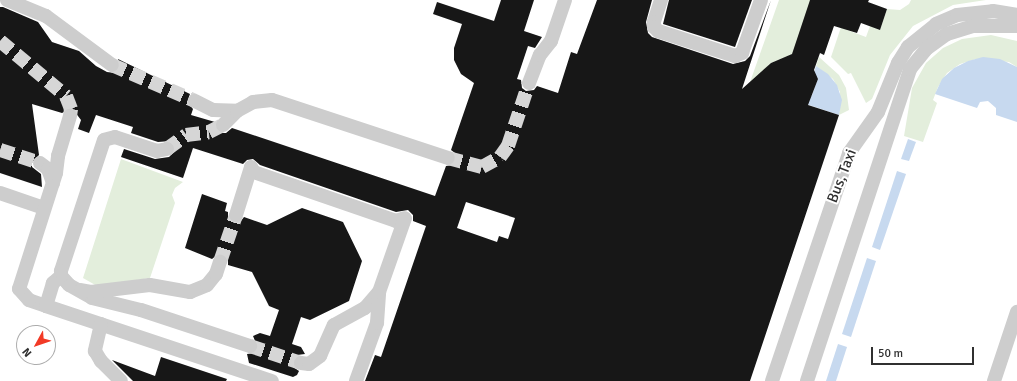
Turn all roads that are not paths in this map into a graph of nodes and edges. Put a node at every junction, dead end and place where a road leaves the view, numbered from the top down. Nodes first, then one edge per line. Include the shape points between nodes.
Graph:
1 (7, 0) edge
2 (565, 0) edge
3 (661, 0) edge
4 (759, 4) edge
5 (1017, 15) edge
6 (985, 26) junction
7 (1017, 26) edge
8 (1017, 35) edge
9 (112, 65) tunnel mouth
10 (529, 83) tunnel mouth
11 (195, 101) tunnel mouth
12 (237, 111) junction
13 (70, 116) tunnel mouth
14 (223, 125) tunnel mouth
15 (167, 148) tunnel mouth
16 (448, 158) tunnel mouth
17 (40, 163) tunnel mouth
18 (53, 182) junction
19 (0, 193) edge
20 (44, 208) junction
21 (236, 215) tunnel mouth
22 (220, 262) tunnel mouth
23 (61, 276) junction
24 (74, 289) junction
25 (379, 292) junction
26 (46, 306) junction
27 (1017, 312) edge
28 (353, 314) junction
29 (101, 324) junction
30 (374, 329) junction
31 (250, 346) tunnel mouth
32 (301, 364) tunnel mouth
33 (121, 381) edge
34 (272, 381) edge
35 (356, 381) edge
36 (772, 381) edge
37 (807, 381) edge
38 (994, 381) edge

1 - 9 street via 46,16
2 - 10 street via 551,41 540,55
3 - 4 street via 654,22 654,27 658,31 735,56 742,53
5 - 36 street, Bus, Taxi via 993,11 958,15 925,32 908,47 898,63 878,112 849,153
6 - 7 street
6 - 8 street
6 - 37 street via 947,34 926,49 910,69
11 - 12 street via 213,110
12 - 14 street
12 - 16 street via 253,102 272,100
13 - 18 street
15 - 23 street via 157,151 115,137 104,140 63,263
17 - 18 street via 48,169
18 - 20 street
19 - 20 street
20 - 26 street via 19,288 29,300
21 - 25 street via 251,167 254,172 396,221 405,218
22 - 24 street via 216,274 207,285 190,292 150,284 91,292
23 - 24 street
23 - 26 street via 53,283
24 - 31 street via 92,298 141,310
25 - 28 street via 368,305
25 - 30 street
26 - 29 street
27 - 38 street
28 - 30 street via 362,315
28 - 32 street via 334,325 322,354 309,364
29 - 33 street via 95,351 101,361
29 - 34 street
30 - 35 street

